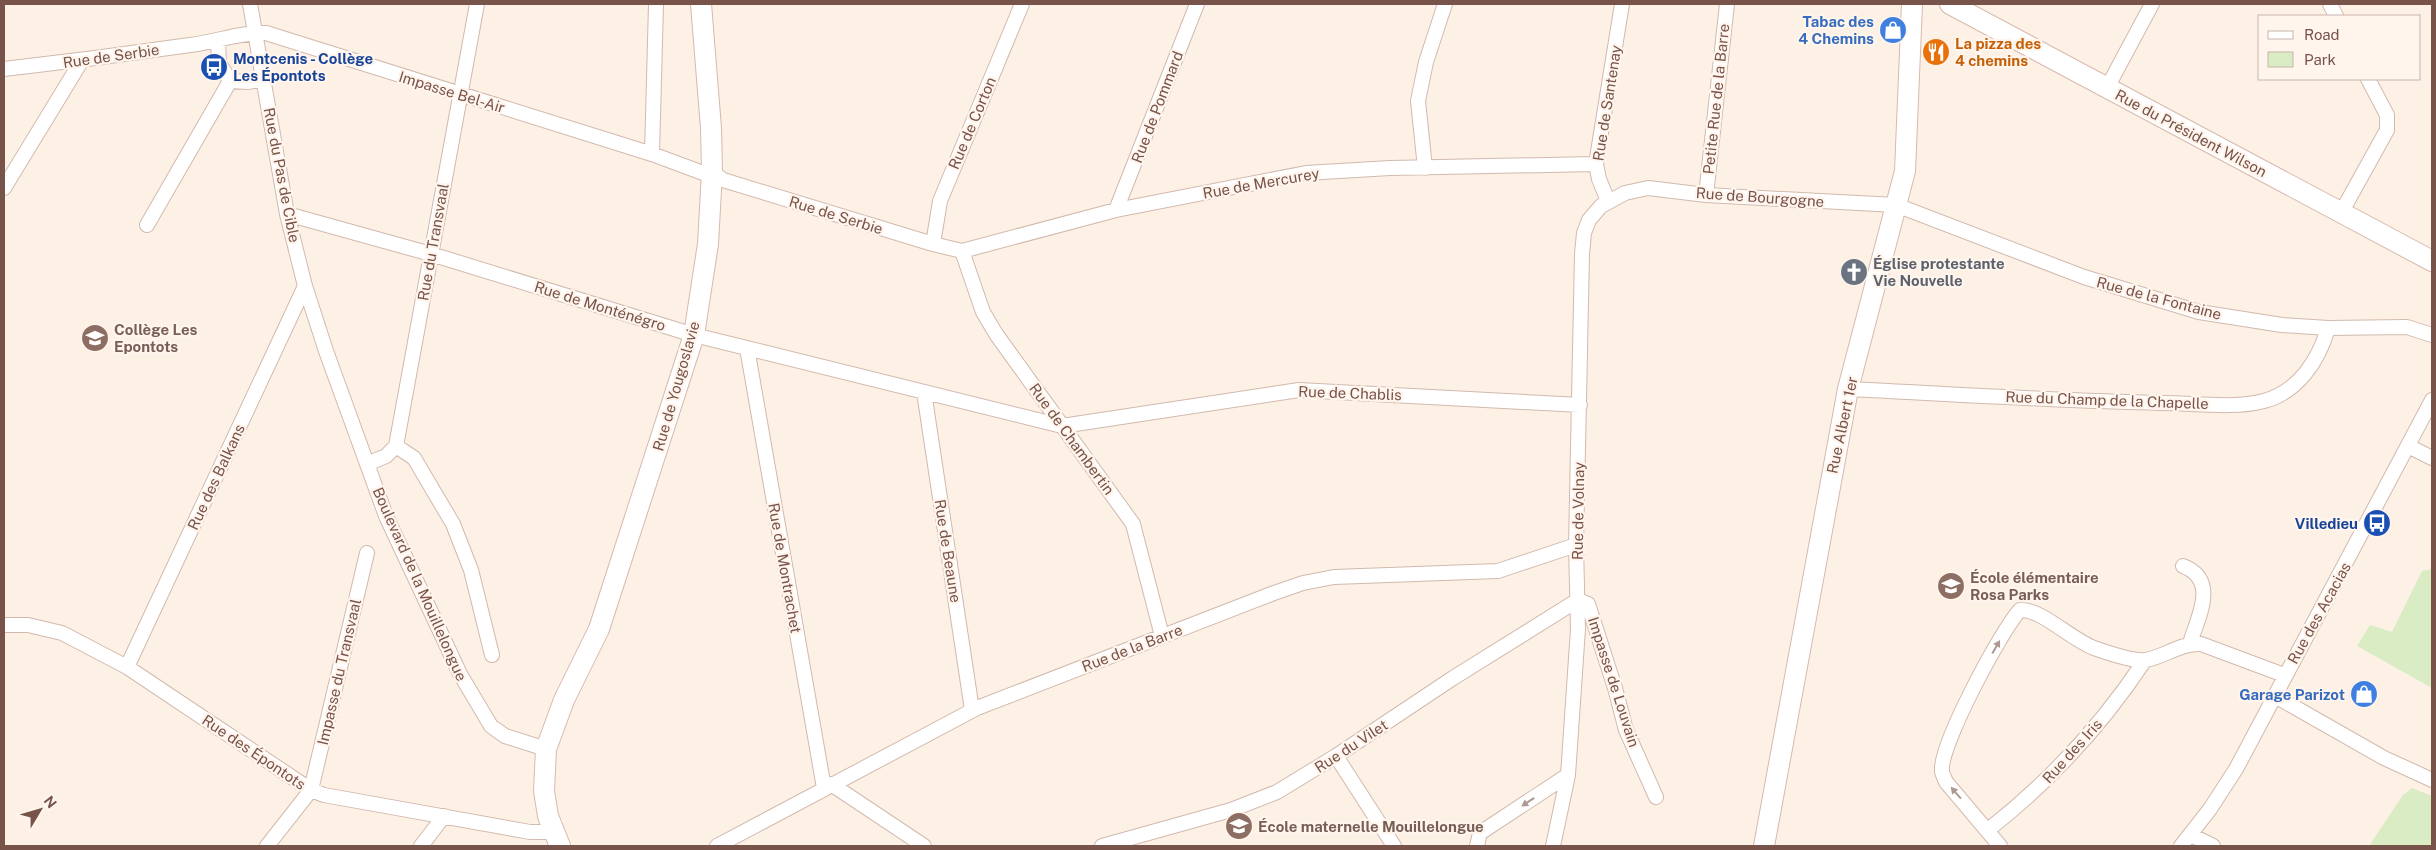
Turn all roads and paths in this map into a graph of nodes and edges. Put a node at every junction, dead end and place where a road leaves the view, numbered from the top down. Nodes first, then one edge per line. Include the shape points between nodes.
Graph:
1 (250, 4) edge
2 (477, 4) edge
3 (656, 4) edge
4 (702, 4) edge
5 (1022, 4) edge
6 (1197, 4) edge
7 (1445, 4) edge
8 (1622, 4) edge
9 (1727, 4) edge
10 (1912, 4) edge
11 (1950, 4) edge
12 (2152, 4) edge
13 (255, 33) junction
14 (218, 41) junction
15 (82, 60) junction
16 (4, 69) edge
17 (264, 79) junction
18 (2369, 80) edge
19 (230, 81) junction
20 (2107, 88) junction
21 (460, 94) junction
22 (652, 154) junction
23 (1596, 164) junction
24 (1425, 168) junction
25 (712, 172) junction
26 (4, 188) edge
27 (1625, 193) joint
28 (1706, 194) junction
29 (1608, 201) junction
30 (1896, 205) junction
31 (1116, 210) junction
32 (2342, 213) junction
33 (287, 214) junction
34 (147, 225) dead end
35 (933, 244) junction
36 (962, 250) junction
37 (431, 254) junction
38 (2432, 261) edge
39 (305, 286) junction
40 (2328, 328) junction
41 (694, 335) junction
42 (2432, 335) edge
43 (747, 348) junction
44 (1848, 389) junction
45 (924, 392) junction
46 (2432, 400) edge
47 (1580, 405) junction
48 (1062, 426) junction
49 (396, 446) junction
50 (2408, 446) junction
51 (2432, 458) edge
52 (367, 464) junction
53 (1576, 545) junction
54 (367, 553) dead end
55 (2183, 566) dead end
56 (1578, 600) junction
57 (4, 625) edge
58 (1162, 636) junction
59 (2190, 643) junction
60 (492, 655) dead end
61 (2145, 660) junction
62 (126, 667) junction
63 (2284, 676) junction
64 (2275, 696) junction
65 (972, 710) junction
66 (546, 749) junction
67 (1336, 756) junction
68 (1568, 775) junction
69 (2432, 780) edge
70 (827, 786) junction
71 (311, 790) junction
72 (1656, 796) dead end
73 (444, 816) junction
74 (1988, 830) junction
75 (2191, 834) junction
76 (557, 839) edge
77 (726, 844) edge
78 (267, 846) edge
79 (422, 846) edge
80 (924, 846) edge
81 (1102, 846) edge
82 (1394, 846) edge
83 (1477, 846) edge
84 (1553, 846) edge
85 (1764, 846) edge
86 (2000, 846) edge
87 (2181, 846) edge
88 (2213, 846) edge

1 - 13 street, Rue du Pas de Cible
2 - 21 street, Rue du Transvaal
3 - 22 street
4 - 25 main road, Rue de Yougoslavie via 712,128
5 - 35 street, Rue de Corton via 940,201
6 - 31 street, Rue de Pommard
7 - 24 street via 1426,62 1418,101
8 - 23 street, Rue de Santenay
9 - 28 street, Petite Rue de la Barre
10 - 30 main road, Rue Albert 1er via 1907,157
11 - 20 main road, Rue du Président Wilson
12 - 20 street
13 - 14 street, Impasse Bel-Air
13 - 17 street, Rue du Pas de Cible
13 - 21 street, Impasse Bel-Air via 266,33
14 - 15 street, Rue de Serbie
14 - 19 street via 219,63
15 - 16 street, Rue de Serbie
15 - 26 street
17 - 19 street
17 - 33 street, Rue du Pas de Cible
18 - 32 street via 2387,115 2388,130
19 - 34 street
20 - 32 main road, Rue du Président Wilson
21 - 22 street, Impasse Bel-Air
21 - 37 street, Rue du Transvaal
22 - 25 street, Impasse Bel-Air via 703,173
23 - 24 street, Rue de Mercurey
23 - 29 street, Rue de Santenay
24 - 31 street, Rue de Mercurey via 1306,173
25 - 35 street, Rue de Serbie via 723,180
25 - 41 main road, Rue de Yougoslavie via 708,244
27 - 28 street, Rue de Bourgogne via 1648,188
27 - 29 street, Rue de Volnay
28 - 30 street, Rue de Bourgogne
29 - 47 street, Rue de Volnay via 1589,220 1584,233
30 - 40 street, Rue de la Fontaine via 2084,277 2172,305 2240,319
30 - 44 main road, Rue Albert 1er
31 - 36 street, Rue de Mercurey
32 - 38 main road, Rue du Président Wilson
33 - 37 street, Rue de Monténégro
33 - 39 street, Rue du Pas de Cible
35 - 36 street, Rue de Serbie
36 - 48 street, Rue de Chambertin via 987,319
37 - 41 street, Rue de Monténégro
37 - 49 street, Rue du Transvaal
39 - 52 street, Boulevard de la Mouillelongue
39 - 62 street, Rue des Balkans
40 - 42 street, Rue de la Fontaine via 2407,327
40 - 44 street, Rue du Champ de la Chapelle via 2316,360 2293,385 2279,395 2248,404
41 - 43 street, Rue de Monténégro
41 - 66 main road, Rue de Yougoslavie via 599,629 564,700
43 - 45 street, Rue de Monténégro
43 - 70 street, Rue de Montrachet
44 - 85 main road, Rue Albert 1er
45 - 48 street, Rue de Monténégro
45 - 65 street, Rue de Beaune
46 - 50 street, Rue des Acacias
47 - 48 street, Rue de Chablis via 1299,390
47 - 53 street, Rue de Volnay
48 - 58 street, Rue de Chambertin via 1133,524
49 - 52 street via 386,456
49 - 60 street via 414,458 453,524 471,570
50 - 51 street
50 - 63 street, Rue des Acacias
52 - 66 street, Boulevard de la Mouillelongue via 386,516 460,674 491,726 505,736
53 - 56 street, Rue de Volnay
53 - 58 street, Rue de la Barre via 1498,571 1334,577 1303,583
54 - 71 street, Impasse du Transvaal
55 - 59 street via 2194,570 2205,592
56 - 67 street, Rue du Vilet
56 - 68 street, Rue de Volnay
56 - 72 street, Impasse de Louvain via 1588,604 1626,730
57 - 62 street, Rue des Épontots via 62,633
58 - 65 street, Rue de la Barre
59 - 61 street
59 - 63 street via 2215,648
61 - 74 street, Rue des Iris via 2127,688 2070,754 2036,790
74 -> 61 street via 1946,782 1942,771 1954,728 2015,615 2020,610 2030,610 2093,647
62 - 71 street, Rue des Épontots
63 - 64 street, Rue des Acacias
64 - 69 street via 2384,758
64 - 75 street, Rue des Acacias via 2236,769
65 - 70 street, Rue de la Barre
66 - 76 main road via 544,791
67 - 81 street, Rue du Vilet via 1277,792 1231,810
67 - 82 street
68 -> 83 street via 1480,833
68 - 84 street, Rue de Volnay
70 - 77 street, Rue de la Barre
70 - 80 street
71 - 73 street, Rue des Épontots
71 - 78 street
73 - 76 street, Rue des Épontots
73 - 79 street
74 - 86 street
75 - 87 street, Rue des Acacias
75 - 88 street

